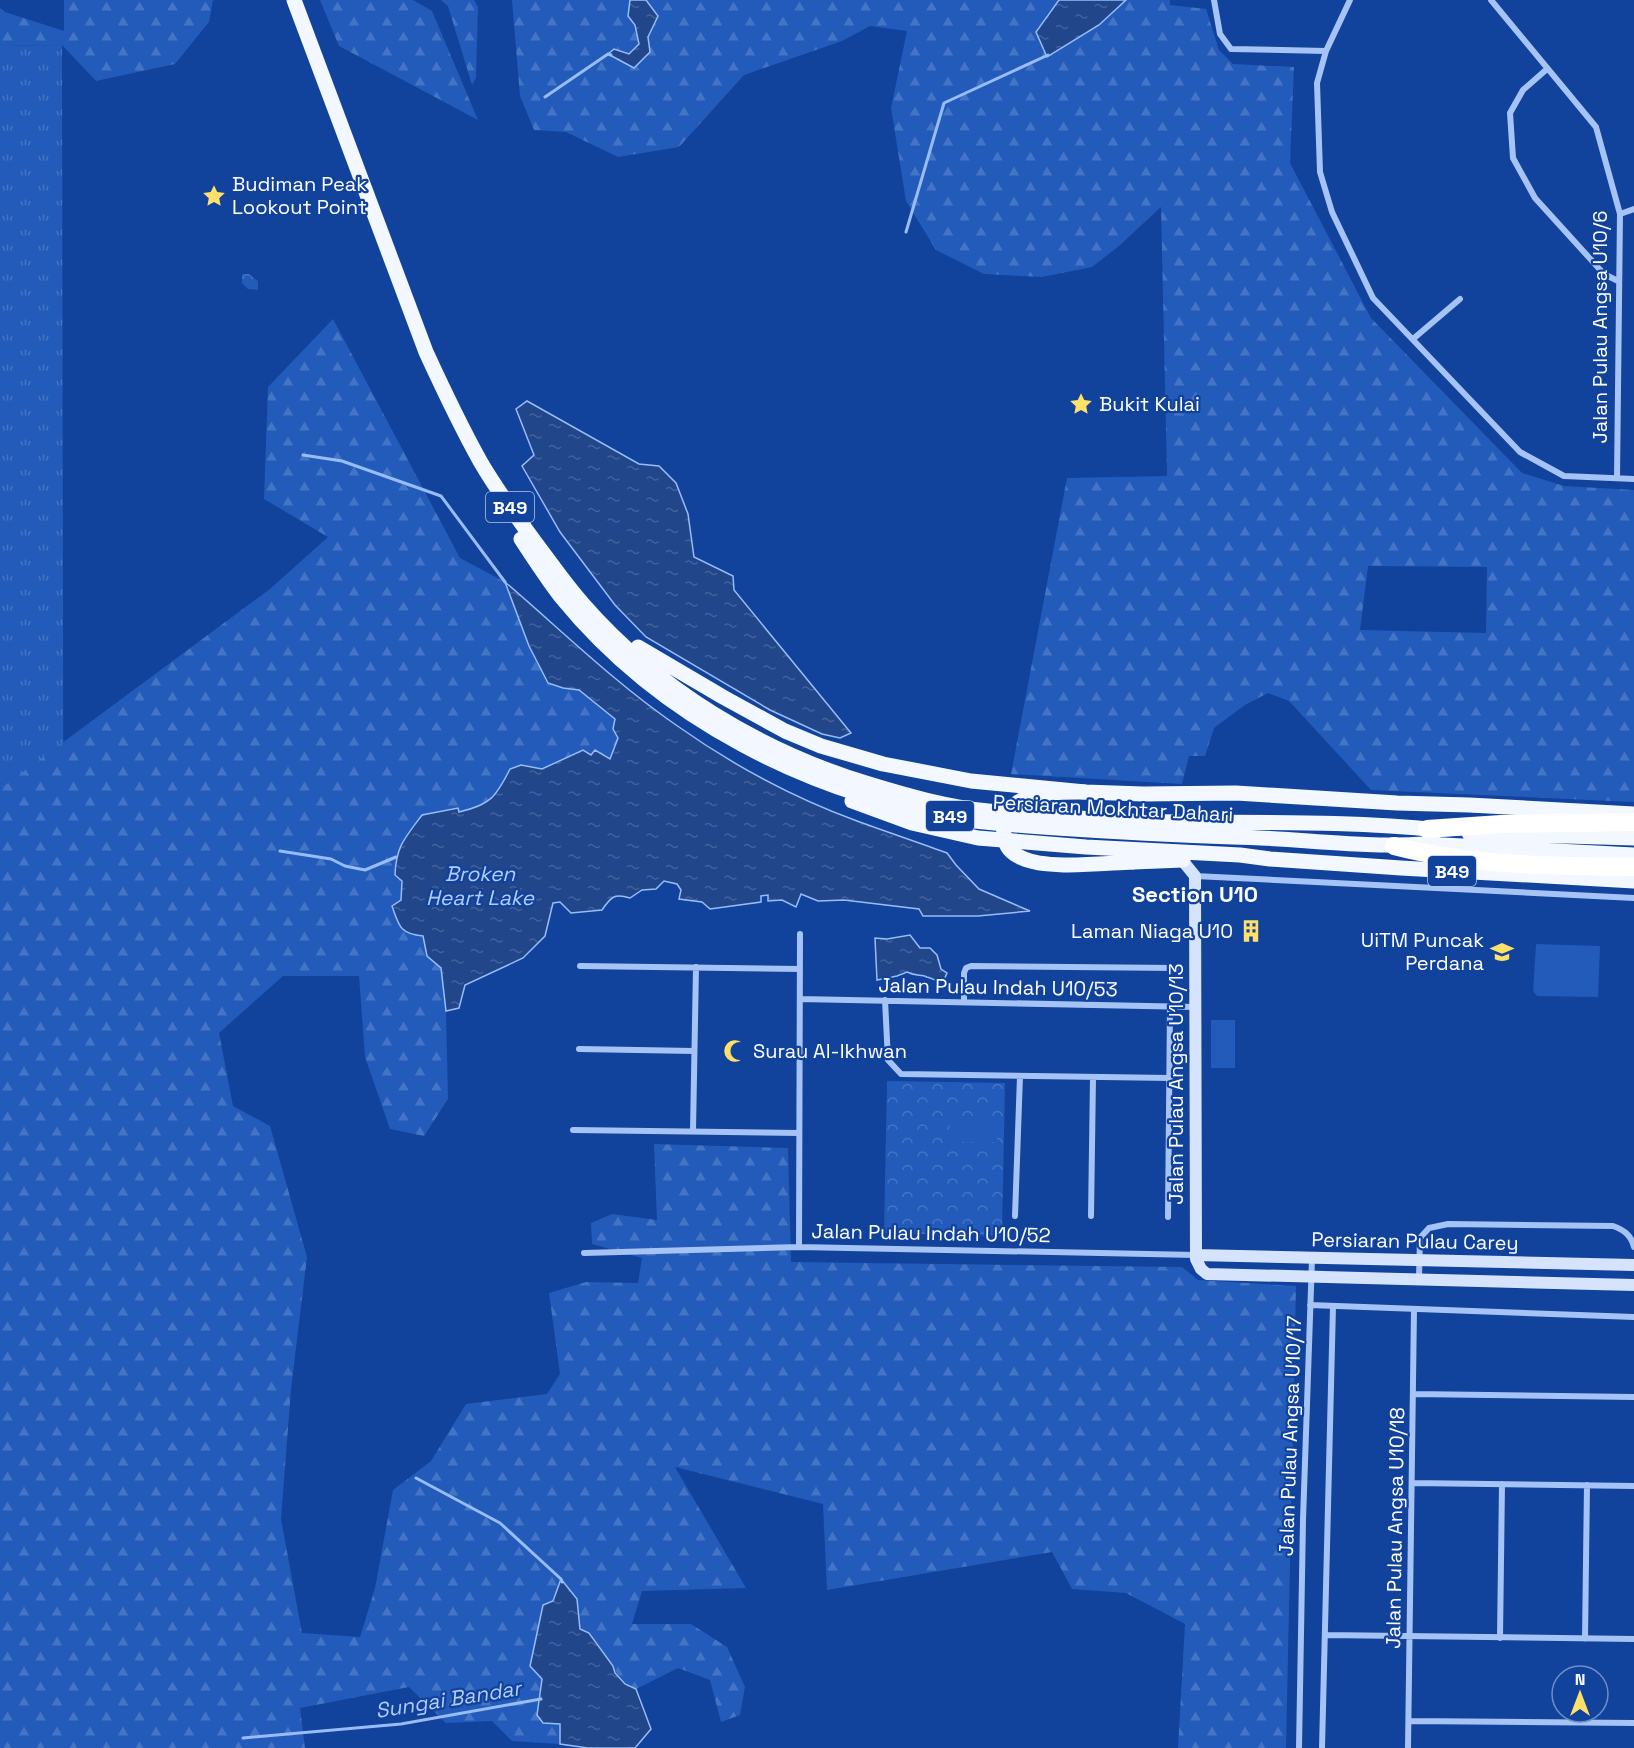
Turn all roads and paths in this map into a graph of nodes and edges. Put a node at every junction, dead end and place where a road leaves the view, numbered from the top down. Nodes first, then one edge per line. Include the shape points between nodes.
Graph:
1 (294, 0) edge
2 (1214, 0) edge
3 (1350, 0) edge
4 (1491, 0) edge
5 (1326, 51) junction
6 (1547, 69) junction
7 (1634, 209) edge
8 (1620, 214) junction
9 (1618, 281) junction
10 (1460, 298) dead end
11 (1413, 339) junction
12 (448, 400) junction
13 (1617, 478) junction
14 (1634, 479) edge
15 (605, 626) junction
16 (826, 784) junction
17 (1085, 792) junction
18 (1634, 814) edge
19 (1634, 822) edge
20 (1427, 829) junction
21 (1634, 838) edge
22 (1394, 846) junction
23 (1634, 855) edge
24 (1270, 859) junction
25 (1182, 860) junction
26 (1634, 867) edge
27 (1195, 876) junction
28 (1634, 881) edge
29 (1634, 898) edge
30 (800, 934) dead end
31 (580, 966) dead end
32 (696, 967) junction
33 (1176, 968) dead end
34 (800, 969) junction
35 (800, 999) junction
36 (885, 1000) junction
37 (964, 1002) junction
38 (1170, 1007) junction
39 (1195, 1007) junction
40 (579, 1049) dead end
41 (694, 1051) junction
42 (1020, 1076) junction
43 (1093, 1077) junction
44 (1170, 1078) junction
45 (573, 1130) dead end
46 (693, 1131) junction
47 (799, 1133) junction
48 (1015, 1216) dead end
49 (1091, 1216) dead end
50 (1168, 1217) dead end
51 (799, 1247) junction
52 (1634, 1247) edge
53 (584, 1253) dead end
54 (1196, 1255) junction
55 (1311, 1258) junction
56 (1419, 1260) junction
57 (1634, 1265) edge
58 (1207, 1274) joint
59 (1311, 1275) junction
60 (1419, 1278) junction
61 (1634, 1285) edge
62 (1310, 1305) junction
63 (1333, 1306) junction
64 (1414, 1309) junction
65 (1634, 1317) edge
66 (1413, 1394) junction
67 (1634, 1397) edge
68 (1412, 1483) junction
69 (1502, 1484) junction
70 (1587, 1485) junction
71 (1634, 1486) edge
72 (1325, 1635) junction
73 (1410, 1636) junction
74 (1500, 1638) junction
75 (1585, 1639) junction
76 (1634, 1640) edge
77 (1409, 1720) junction
78 (1634, 1723) edge
79 (1299, 1748) edge
80 (1322, 1748) edge
81 (1408, 1748) edge

1 - 12 main road, Persiaran Mokhtar Dahari / B49 via 426,352
2 - 5 street via 1220,34 1231,49
3 - 5 street
4 - 6 street, Jalan Pulau Angsa U10/6
5 - 11 street via 1317,83 1320,172 1332,212 1373,298
6 - 8 street, Jalan Pulau Angsa U10/6 via 1596,127
6 - 9 street via 1523,90 1510,113 1513,158 1535,198 1604,274
7 - 8 street
8 - 9 street, Jalan Pulau Angsa U10/6
9 - 13 street, Jalan Pulau Angsa U10/6
10 - 11 street
11 - 13 street via 1520,452 1564,476
12 - 15 main road, Persiaran Mokhtar Dahari / B49 via 481,463 512,510 585,606
12 - 16 main road, Persiaran Mokhtar Dahari / B49 via 471,461 560,596 593,633 644,678 712,728
13 - 14 street
15 - 17 main road via 723,697 821,746 883,764 971,782
15 - 20 main road, Persiaran Mokhtar Dahari / B49 via 670,685 738,729 806,763 920,799 984,810 1090,819 1293,822
16 - 22 main road, Persiaran Mokhtar Dahari / B49 via 969,820 1146,834
16 - 24 main road, B49 via 850,800 880,812 978,838
17 - 18 main road via 1236,793
17 - 25 main road, bridge via 1040,794 1016,803 1003,827 1004,843 1023,859 1044,864
19 - 20 highway
20 - 21 main road, Persiaran Mokhtar Dahari / B49
22 - 23 main road, Persiaran Mokhtar Dahari / B49 via 1424,844
22 - 26 highway via 1428,855 1524,864
24 - 25 main road
24 - 28 main road, B49
25 - 27 street
27 - 29 street
27 - 39 street, Jalan Pulau Angsa U10/13
30 - 34 street, Jalan Pulau Indah U10/52
31 - 32 street
32 - 34 street
32 - 41 street
33 - 37 street via 971,966 964,973
34 - 35 street, Jalan Pulau Indah U10/52
35 - 36 street, Jalan Pulau Indah U10/53
35 - 47 street, Jalan Pulau Indah U10/52
36 - 37 street, Jalan Pulau Indah U10/53
36 - 42 street via 888,1060 900,1074
37 - 38 street, Jalan Pulau Indah U10/53
38 - 39 street, Jalan Pulau Indah U10/53
38 - 44 street
39 - 54 street, Jalan Pulau Angsa U10/13
40 - 41 street
41 - 46 street
42 - 43 street
42 - 48 street
43 - 44 street
43 - 49 street
44 - 50 street
45 - 46 street
46 - 47 street
47 - 51 street, Jalan Pulau Indah U10/52
51 - 53 street
51 - 54 street, Jalan Pulau Indah U10/52
52 - 56 street via 1624,1230 1613,1226 1448,1224 1429,1228 1420,1238
54 - 55 street, Persiaran Pulau Carey
54 - 58 street, Jalan Pulau Angsa U10/13
55 - 56 street, Persiaran Pulau Carey
55 - 59 street
56 - 57 street, Persiaran Pulau Carey
56 - 60 street
58 - 59 street, Persiaran Pulau Carey
59 - 60 street, Persiaran Pulau Carey
59 - 62 street
60 - 61 street, Persiaran Pulau Carey
62 - 63 street, Jalan Pulau Angsa U10/17
62 - 79 street, Jalan Pulau Angsa U10/17
63 - 64 street, Jalan Pulau Angsa U10/17
63 - 72 street
64 - 65 street, Jalan Pulau Angsa U10/17
64 - 66 street, Jalan Pulau Angsa U10/18
66 - 67 street
66 - 68 street, Jalan Pulau Angsa U10/18
68 - 69 street
68 - 73 street, Jalan Pulau Angsa U10/18
69 - 70 street
69 - 74 street
70 - 71 street
70 - 75 street
72 - 73 street
72 - 80 street
73 - 74 street
73 - 77 street, Jalan Pulau Angsa U10/18
74 - 75 street
75 - 76 street
77 - 78 street
77 - 81 street, Jalan Pulau Angsa U10/18

